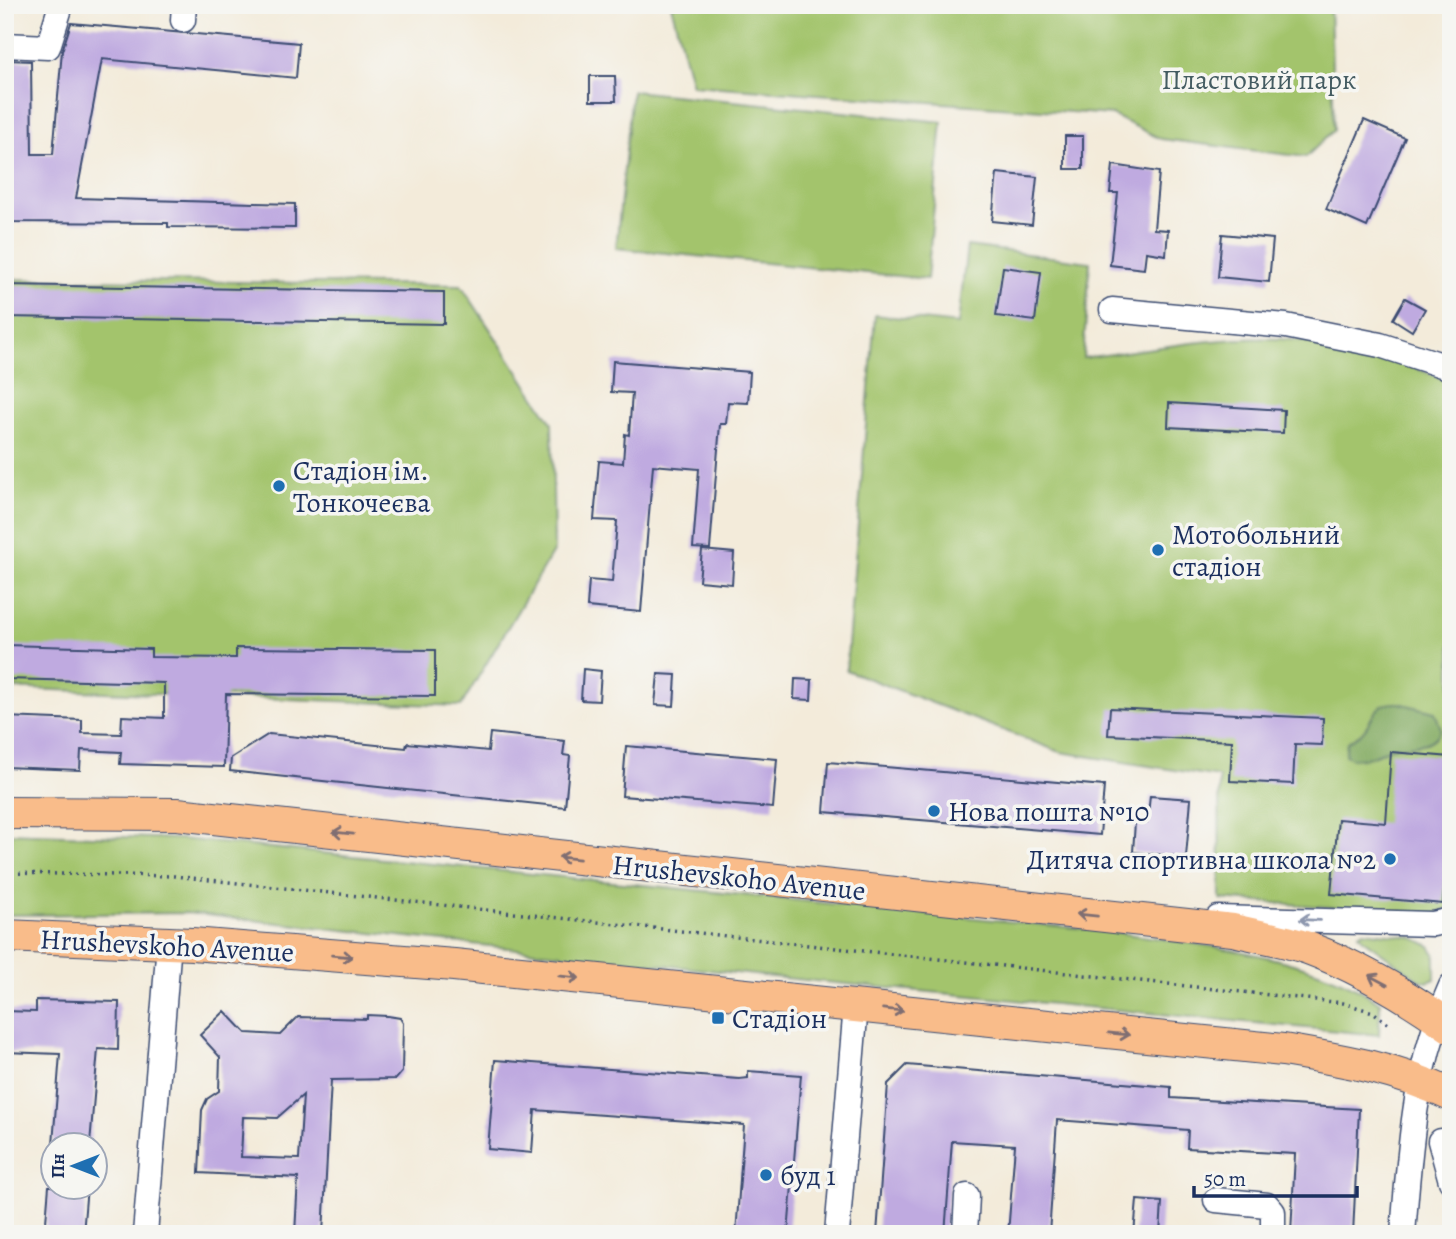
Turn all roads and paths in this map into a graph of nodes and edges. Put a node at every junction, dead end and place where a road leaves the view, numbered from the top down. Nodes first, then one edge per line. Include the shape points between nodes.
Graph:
1 (61, 5) edge
2 (5, 45) edge
3 (1112, 310) dead end
4 (1451, 368) edge
5 (5, 813) edge
6 (5, 873) edge
7 (1124, 918) junction
8 (1451, 920) edge
9 (5, 936) edge
10 (169, 943) junction
11 (1451, 986) edge
12 (856, 1006) junction
13 (1444, 1021) edge
14 (1391, 1026) dead end
15 (1418, 1079) junction
16 (1451, 1095) edge
17 (1440, 1141) dead end
18 (1451, 1181) edge
19 (967, 1196) dead end
20 (1216, 1200) dead end
21 (145, 1234) edge
22 (837, 1234) edge
23 (965, 1234) edge
24 (1273, 1234) edge
25 (1403, 1234) edge

1 - 2 street via 48,47
3 - 4 street via 1286,326 1380,345
7 -> 5 main road, Hrushevskoho Avenue via 177,814
6 - 14 path via 174,876 862,949 1343,1003 1373,1012
8 -> 7 street via 1433,924
13 -> 7 main road, Hrushevskoho Avenue via 1359,970 1306,948 1233,930
9 - 10 main road, Hrushevskoho Avenue
10 -> 12 main road, Hrushevskoho Avenue via 454,965
10 - 21 street
11 - 13 street
12 -> 15 main road, Hrushevskoho Avenue via 1283,1050 1361,1063
12 - 22 street
13 - 15 street
15 - 16 main road, Hrushevskoho Avenue
15 - 25 street
17 - 18 street
19 - 23 street
20 - 24 street via 1267,1205 1273,1212

